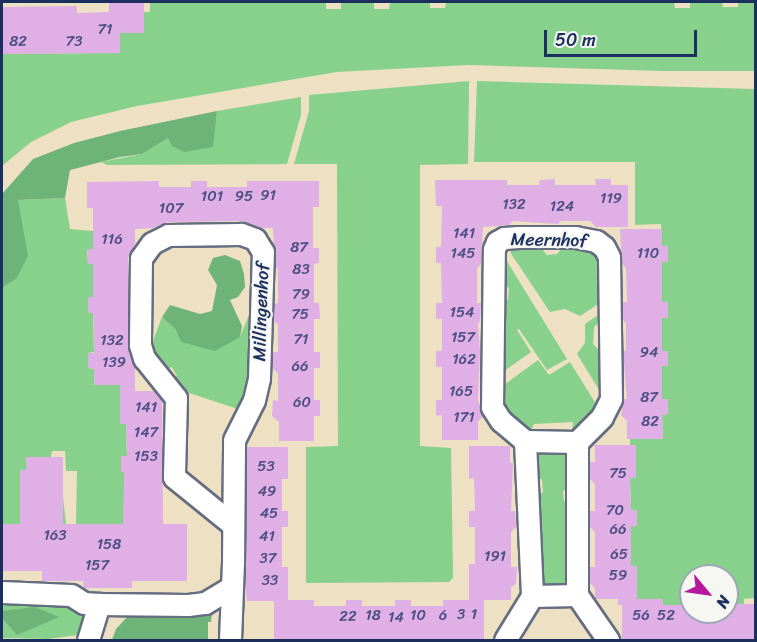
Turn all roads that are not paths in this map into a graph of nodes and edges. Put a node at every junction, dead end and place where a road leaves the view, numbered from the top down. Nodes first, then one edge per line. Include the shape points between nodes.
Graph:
1 (525, 441) junction
2 (577, 442) junction
3 (233, 525) junction
4 (230, 588) junction
5 (2, 592) edge
6 (577, 595) junction
7 (532, 596) junction
8 (99, 604) junction
9 (88, 640) edge
10 (230, 640) edge
11 (506, 640) edge
12 (608, 640) edge

1 - 2 street
1 - 2 street, Meernhof via 501,421 492,407 494,249 504,238 575,237 596,241 609,258 611,399 602,417
1 - 7 street
2 - 6 street
3 - 3 street, Millingenhof via 174,477 176,398 144,358 140,345 141,258 152,243 168,235 241,234 255,238 263,252 259,378 255,399 234,440
3 - 4 street, Millingenhof
4 - 8 street via 204,603
4 - 10 street, Millingenhof
5 - 8 street via 71,595 84,603
6 - 7 street
6 - 12 street
7 - 11 street
8 - 9 street

